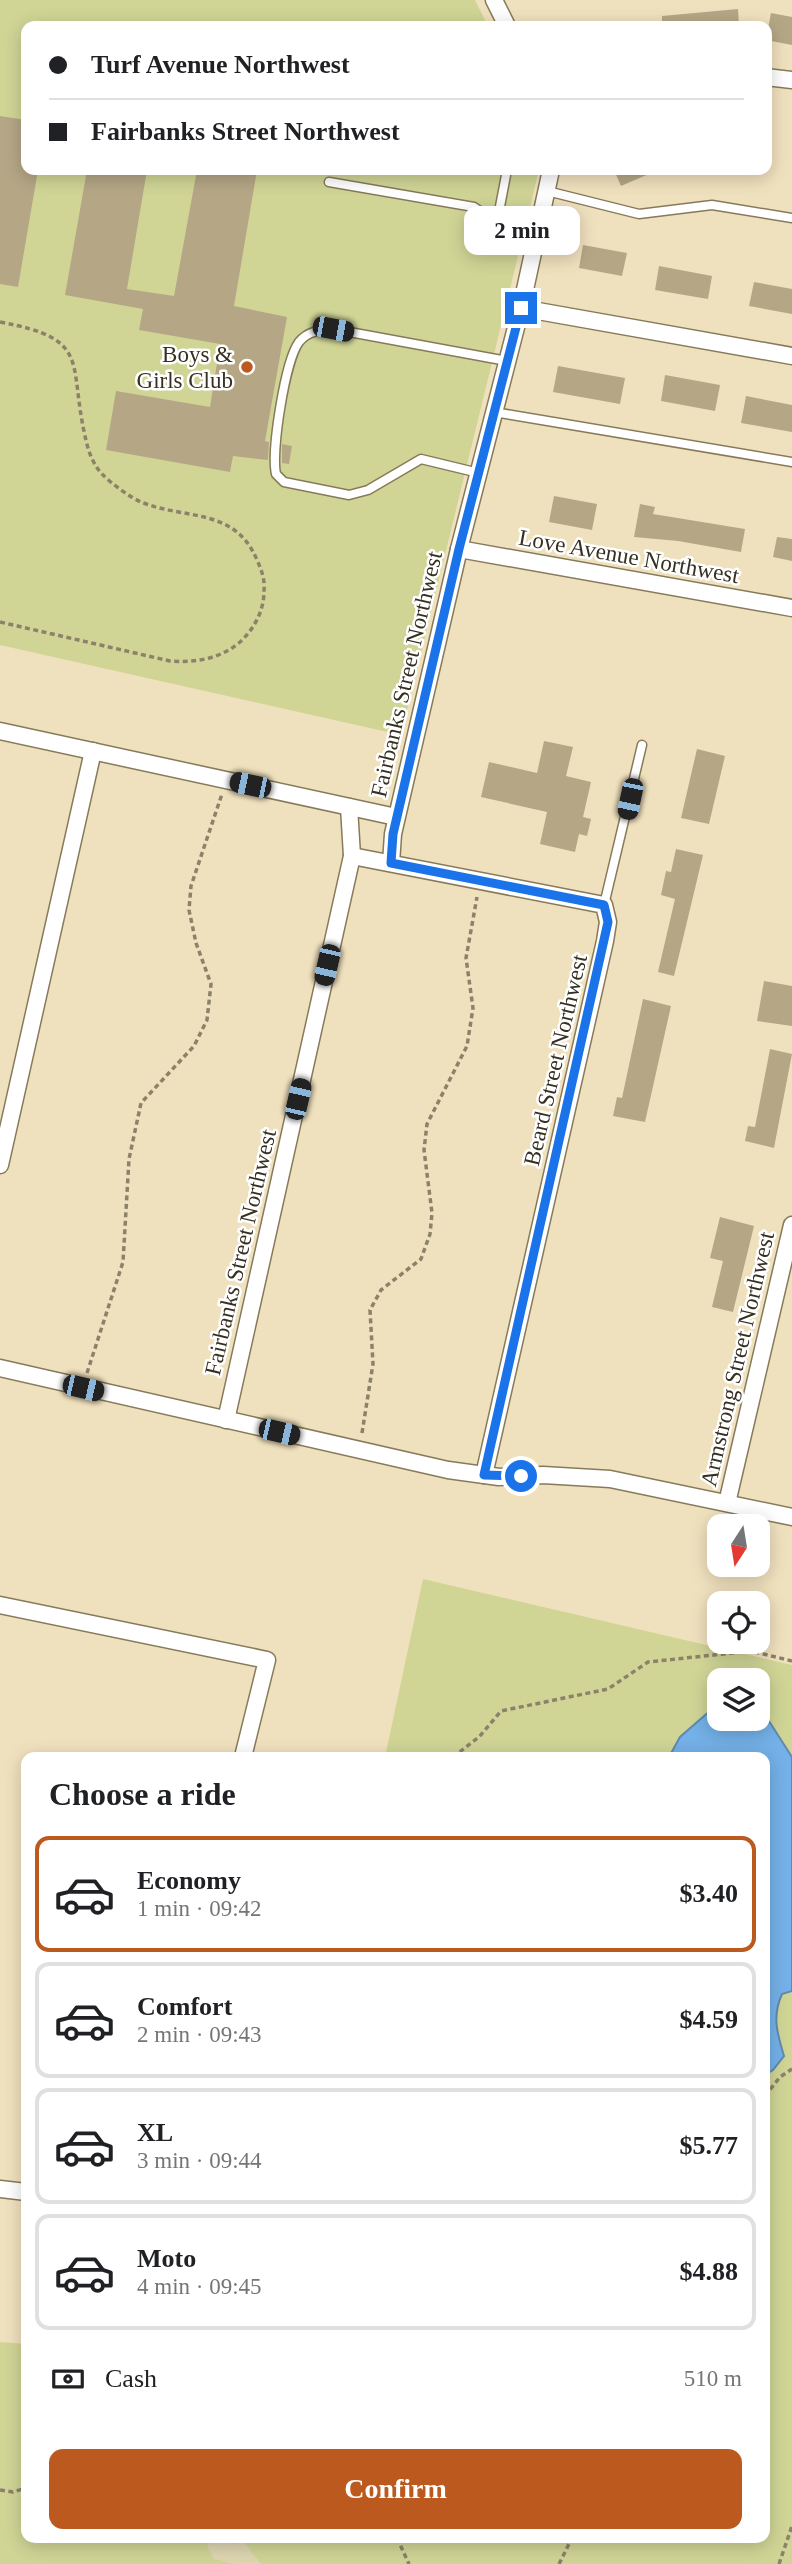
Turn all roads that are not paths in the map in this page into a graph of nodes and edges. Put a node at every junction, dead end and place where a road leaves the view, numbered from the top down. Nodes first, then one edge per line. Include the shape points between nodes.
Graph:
1 (494, 0) edge
2 (504, 21) edge
3 (772, 78) edge
4 (792, 80) edge
5 (506, 175) edge
6 (550, 175) edge
7 (329, 182) dead end
8 (547, 191) junction
9 (792, 218) edge
10 (497, 222) junction
11 (538, 230) junction
12 (521, 308) junction
13 (792, 356) edge
14 (508, 361) junction
15 (495, 412) junction
16 (792, 462) edge
17 (479, 473) junction
18 (459, 549) junction
19 (792, 608) edge
20 (0, 731) edge
21 (642, 745) dead end
22 (93, 751) junction
23 (349, 807) junction
24 (397, 817) junction
25 (352, 856) junction
26 (391, 863) junction
27 (604, 905) junction
28 (0, 1165) edge
29 (792, 1225) edge
30 (789, 1253) edge
31 (0, 1368) edge
32 (226, 1420) junction
33 (484, 1475) junction
34 (727, 1503) junction
35 (792, 1517) edge
36 (1, 1608) edge
37 (244, 1752) edge
38 (0, 2189) edge
39 (21, 2191) edge

1 - 2 street
3 - 4 street
5 - 10 lane
6 - 8 street, Fairbanks Street Northwest
7 - 10 lane via 474,207
8 - 9 lane via 639,214 712,205
8 - 11 street, Fairbanks Street Northwest
10 - 11 lane
11 - 12 street, Fairbanks Street Northwest
12 - 13 street
12 - 14 street, Fairbanks Street Northwest
14 - 15 street, Fairbanks Street Northwest
14 - 17 lane via 333,329 314,331 300,341 292,357 274,445 276,474 284,482 349,495 368,490 421,459
15 - 16 lane
15 - 17 street, Fairbanks Street Northwest
17 - 18 street, Fairbanks Street Northwest
18 - 19 street, Love Avenue Northwest
18 - 24 street, Fairbanks Street Northwest
20 - 22 street
21 - 27 lane
22 - 23 street
22 - 28 street
23 - 24 street, Fairbanks Street Northwest
23 - 25 street, Fairbanks Street Northwest
24 - 26 street
25 - 26 street
25 - 32 street, Fairbanks Street Northwest
26 - 27 street
27 - 33 street, Beard Street Northwest via 608,922 605,941
29 - 30 street, Armstrong Street Northwest
30 - 34 street, Armstrong Street Northwest
31 - 32 street
32 - 33 street via 448,1471
33 - 34 street via 610,1479
34 - 35 street
36 - 37 street via 267,1660
38 - 39 street

